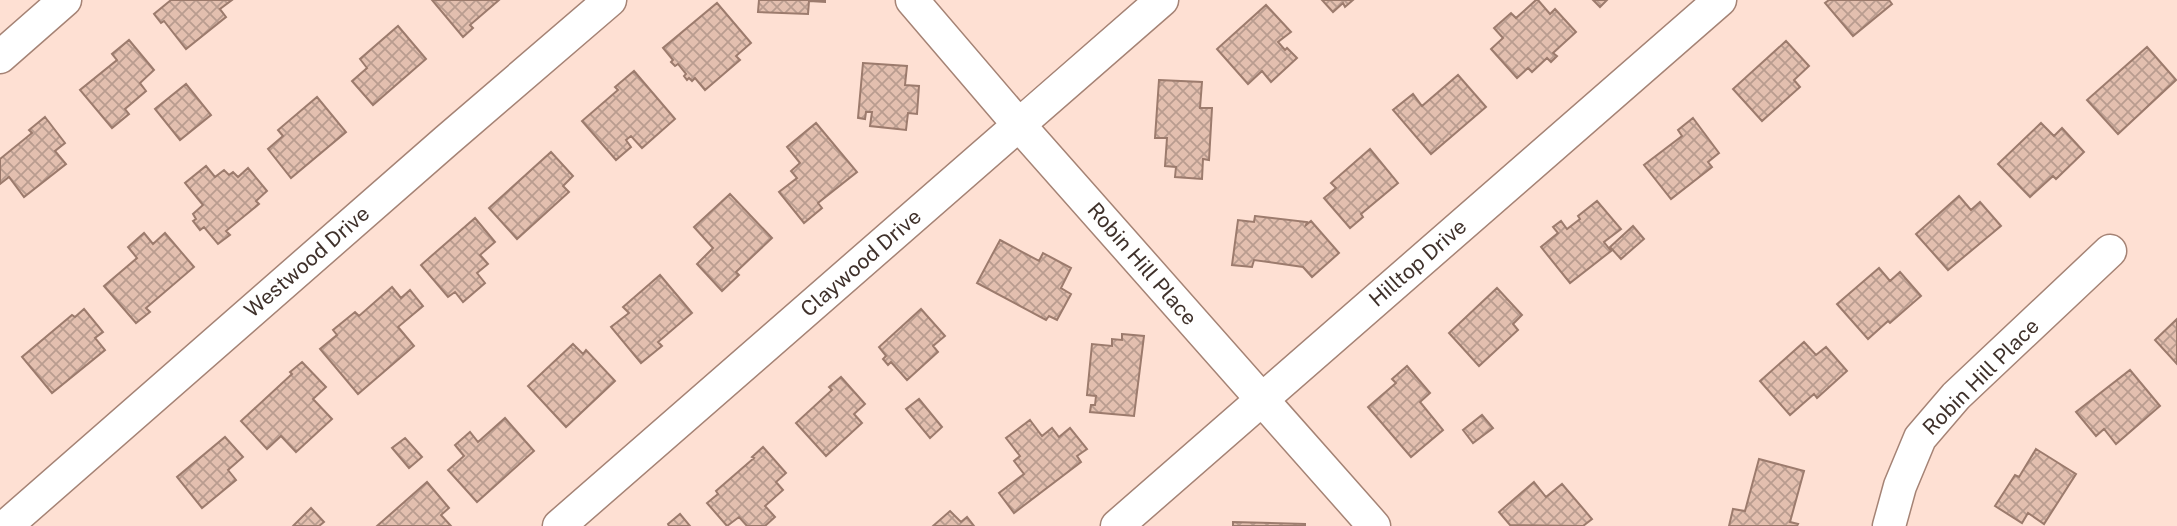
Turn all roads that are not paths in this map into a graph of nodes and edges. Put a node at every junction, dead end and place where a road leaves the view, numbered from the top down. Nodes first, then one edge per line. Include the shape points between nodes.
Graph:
1 (65, 0) edge
2 (610, 0) edge
3 (912, 0) edge
4 (1162, 0) edge
5 (1720, 0) edge
6 (0, 57) edge
7 (1019, 125) junction
8 (2110, 251) dead end
9 (1262, 399) junction
10 (6, 526) edge
11 (559, 526) edge
12 (1116, 526) edge
13 (1374, 526) edge
14 (1889, 526) edge

1 - 6 street
2 - 10 street, Westwood Drive
3 - 7 street, Robin Hill Place
4 - 7 street, Claywood Drive
5 - 9 street, Hilltop Drive
7 - 9 street, Robin Hill Place
7 - 11 street, Claywood Drive
8 - 14 street, Robin Hill Place via 1956,396 1920,438
9 - 12 street, Hilltop Drive
9 - 13 street, Robin Hill Place

